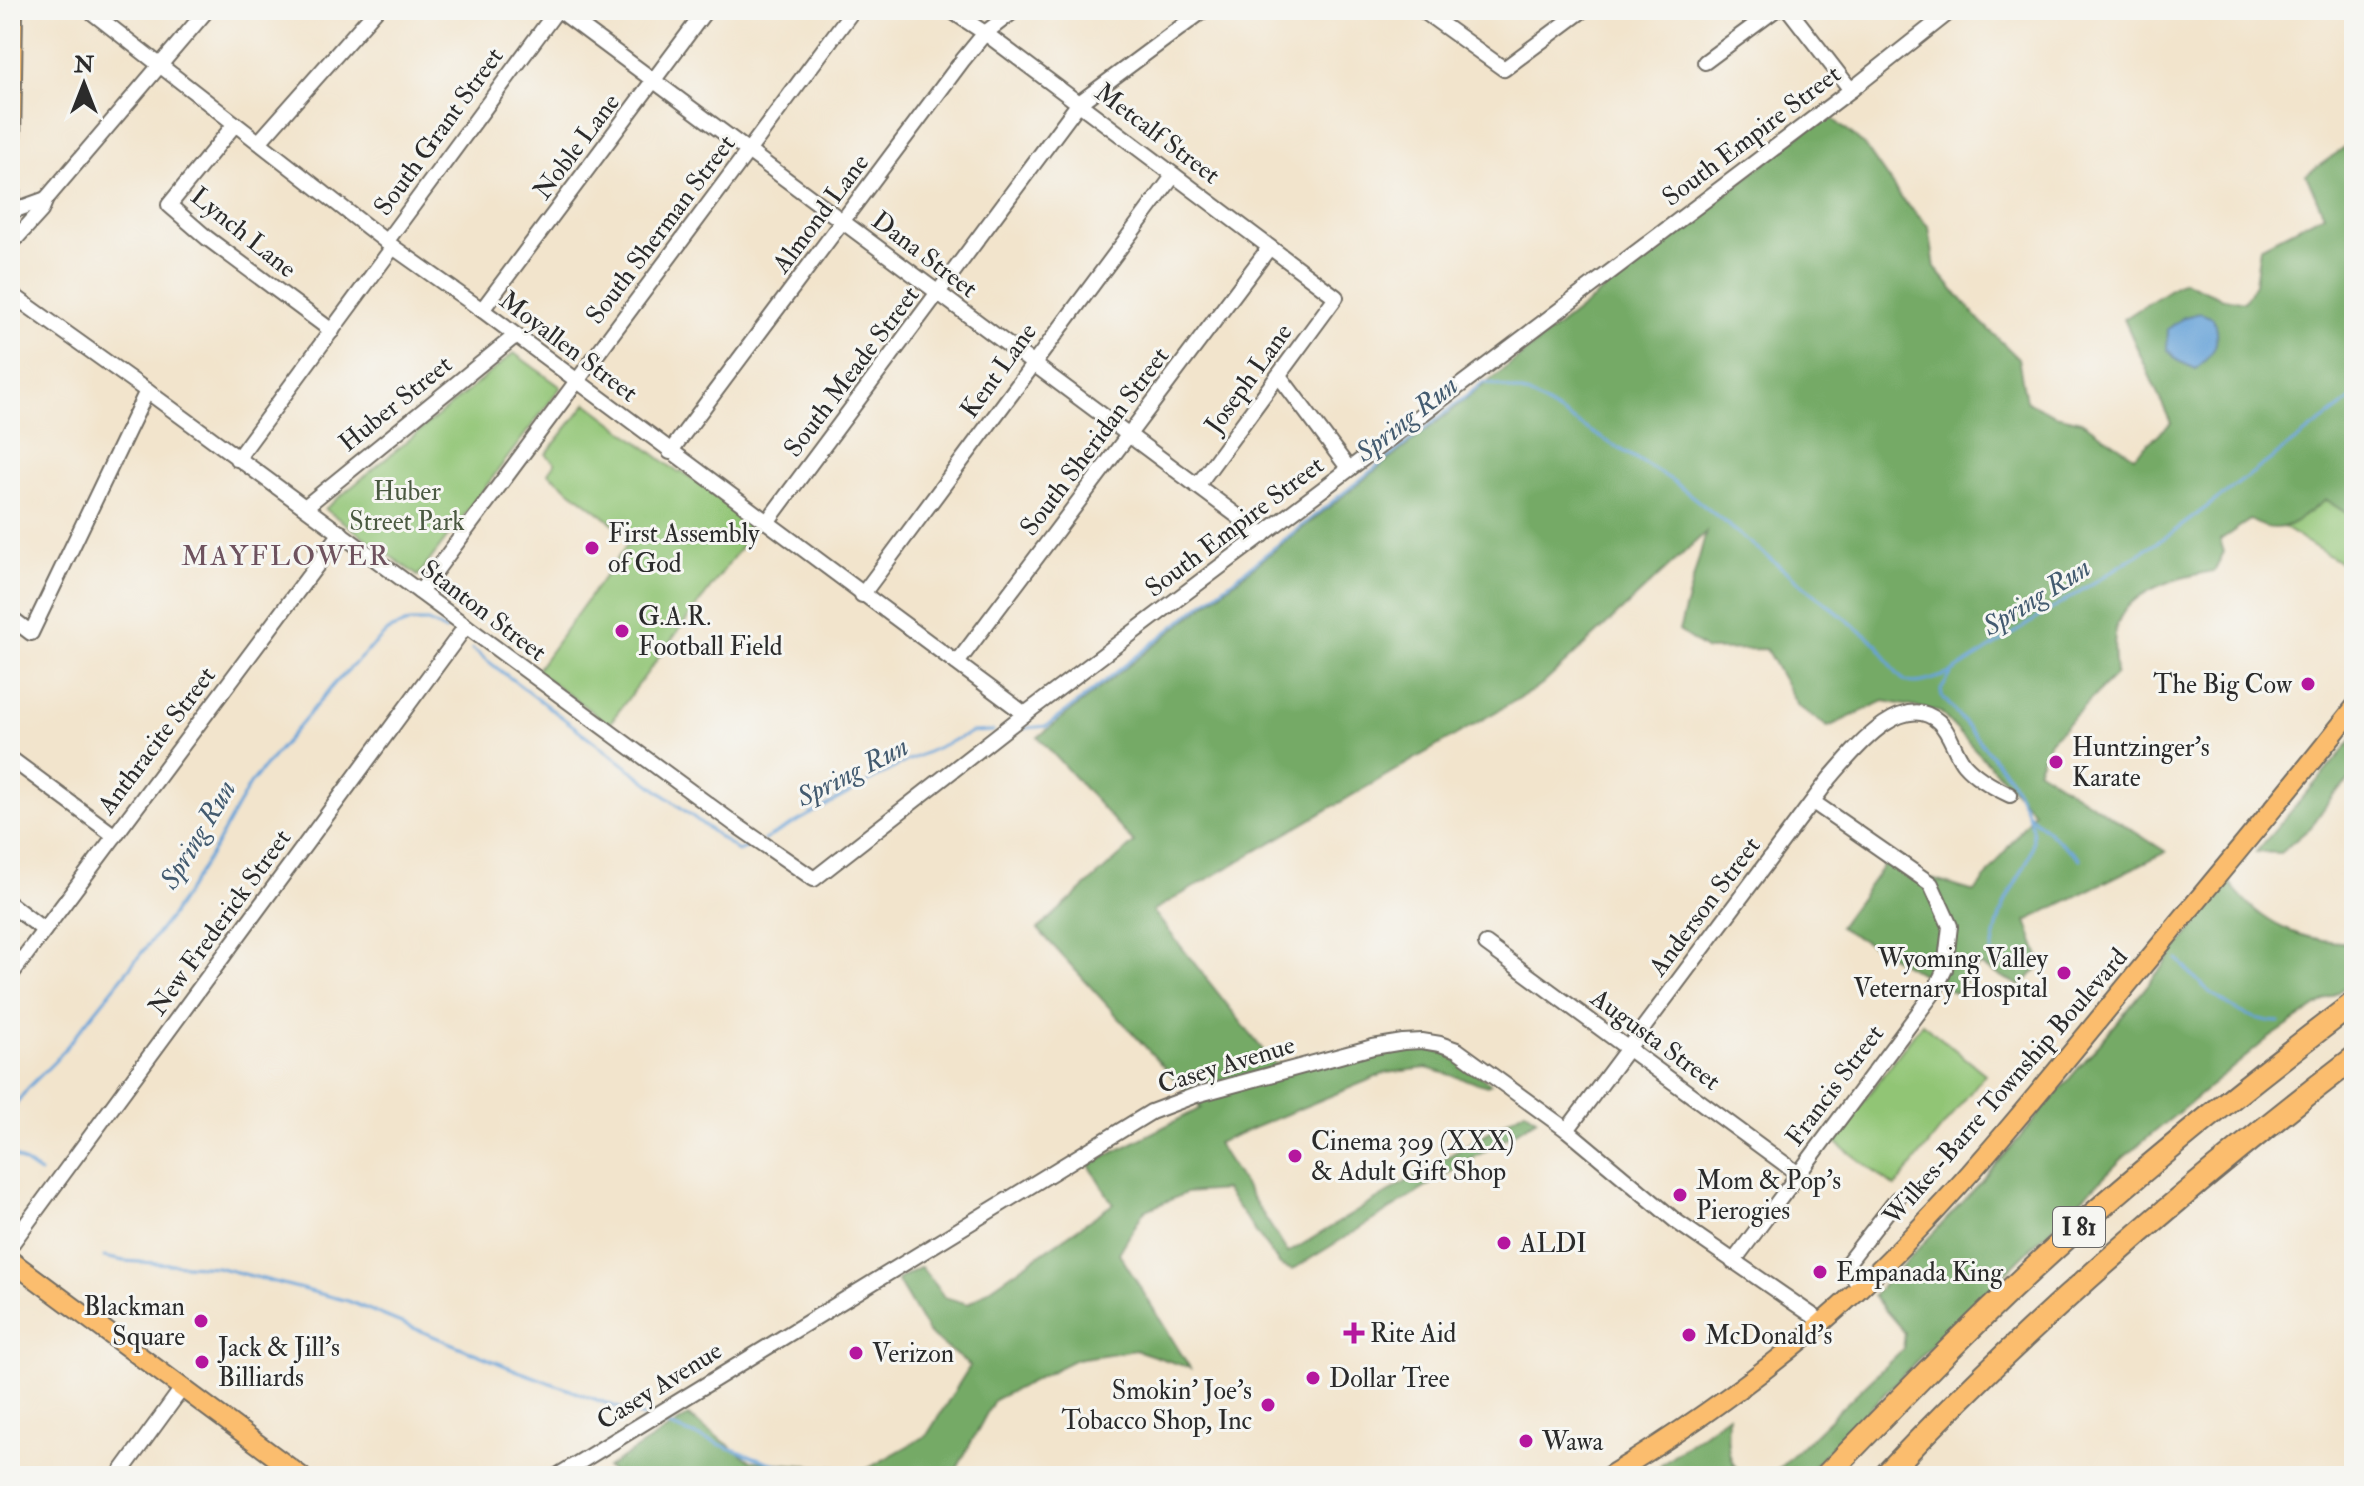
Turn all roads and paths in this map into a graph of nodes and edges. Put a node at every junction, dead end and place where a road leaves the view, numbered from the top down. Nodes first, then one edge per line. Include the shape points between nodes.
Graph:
1 (13, 10) edge
2 (89, 10) edge
3 (207, 10) edge
4 (365, 10) edge
5 (376, 10) edge
6 (558, 10) edge
7 (706, 10) edge
8 (853, 10) edge
9 (950, 10) edge
10 (1015, 10) edge
11 (1204, 10) edge
12 (1422, 10) edge
13 (1583, 10) edge
14 (1775, 10) edge
15 (1789, 10) edge
16 (1952, 10) edge
17 (985, 33) junction
18 (1705, 62) dead end
19 (160, 64) junction
20 (654, 81) junction
21 (1851, 90) junction
22 (1079, 103) junction
23 (284, 113) junction
24 (235, 124) junction
25 (259, 142) junction
26 (749, 150) junction
27 (1174, 175) junction
28 (46, 199) junction
29 (10, 213) edge
30 (843, 223) junction
31 (390, 244) junction
32 (10, 245) edge
33 (1269, 248) junction
34 (10, 293) edge
35 (938, 294) junction
36 (1336, 297) joint
37 (482, 310) junction
38 (332, 331) junction
39 (515, 336) junction
40 (1033, 363) junction
41 (1280, 377) junction
42 (577, 382) junction
43 (147, 391) junction
44 (1129, 434) junction
45 (670, 452) junction
46 (237, 459) junction
47 (1349, 469) junction
48 (1197, 486) junction
49 (305, 507) junction
50 (767, 522) junction
51 (341, 533) junction
52 (1263, 535) junction
53 (420, 592) junction
54 (862, 595) junction
55 (10, 617) edge
56 (466, 626) junction
57 (957, 663) junction
58 (2354, 708) edge
59 (1025, 714) junction
60 (2354, 723) edge
61 (2324, 746) junction
62 (10, 758) edge
63 (2010, 795) dead end
64 (1813, 802) junction
65 (115, 836) junction
66 (814, 879) joint
67 (10, 904) edge
68 (44, 930) junction
69 (1486, 944) dead end
70 (10, 976) edge
71 (2354, 1003) edge
72 (1628, 1047) junction
73 (2354, 1058) edge
74 (1567, 1130) junction
75 (1797, 1173) junction
76 (1897, 1199) dead end
77 (10, 1246) edge
78 (10, 1260) edge
79 (1733, 1262) junction
80 (1860, 1288) junction
81 (1822, 1322) junction
82 (183, 1387) junction
83 (118, 1476) edge
84 (301, 1476) edge
85 (557, 1476) edge
86 (1609, 1476) edge
87 (1826, 1476) edge
88 (1885, 1476) edge

1 - 29 main road
2 - 19 street, Moyallen Street
3 - 19 street
4 - 23 street via 287,102
5 - 23 street
6 - 20 street, Dana Street
6 - 31 street, South Grant Street
7 - 20 street, Noble Lane
8 - 26 street, South Sherman Street
9 - 17 street, Metcalf Street
10 - 17 street, Almond Lane
11 - 22 street, South Meade Street
12 - 13 street via 1504,69
14 - 18 street
15 - 21 street
16 - 21 street, South Empire Street
17 - 22 street, Metcalf Street
17 - 30 street, Almond Lane
19 - 24 street, Moyallen Street
19 - 28 street
20 - 26 street, Dana Street
20 - 37 street, Noble Lane
21 - 47 street, South Empire Street
22 - 27 street, Metcalf Street
22 - 35 street, South Meade Street
23 - 25 street
24 - 25 street, Moyallen Street
24 - 38 street, Lynch Lane via 169,205
25 - 31 street, Moyallen Street
26 - 30 street, Dana Street
26 - 42 street, South Sherman Street
27 - 33 street, Metcalf Street
27 - 40 street, Kent Lane
28 - 29 street
28 - 32 street
30 - 35 street, Dana Street
30 - 45 street, Almond Lane
31 - 37 street, Moyallen Street
31 - 38 street, South Grant Street
33 - 36 street, Metcalf Street
33 - 44 street, South Sheridan Street
34 - 43 street, Stanton Street
35 - 40 street, Dana Street
35 - 50 street, South Meade Street
36 - 41 street, Joseph Lane
37 - 39 street, Moyallen Street
38 - 46 street, South Grant Street
39 - 42 street, Moyallen Street
39 - 49 street, Huber Street
40 - 44 street, Dana Street
40 - 54 street, Kent Lane
41 - 47 street
41 - 48 street, Joseph Lane
42 - 45 street, Moyallen Street
42 - 53 street, South Sherman Street
43 - 46 street, Stanton Street
43 - 55 street via 31,633
44 - 48 street, Dana Street
44 - 57 street, South Sheridan Street
45 - 50 street, Moyallen Street
46 - 49 street, Stanton Street
47 - 52 street, South Empire Street
48 - 52 street, Dana Street
49 - 51 street, Stanton Street
50 - 54 street, Moyallen Street
51 - 53 street, Stanton Street
51 - 65 street, Anthracite Street
52 - 59 street, South Empire Street
53 - 56 street, Stanton Street
54 - 57 street, Moyallen Street
56 - 66 street, Stanton Street
56 - 77 street, New Frederick Street
57 - 59 street, Moyallen Street
58 - 61 main road, Wilkes-Barre Township Boulevard
59 - 66 street, South Empire Street
60 - 61 main road
61 - 80 main road, Wilkes-Barre Township Boulevard via 1966,1180
62 - 65 street
63 - 64 street, Anderson Street via 1965,764 1940,723 1909,714 1889,721 1856,749
64 - 72 street, Anderson Street
64 - 75 street, Francis Street via 1931,884 1950,926 1945,969 1934,992
65 - 68 street, Anthracite Street
67 - 68 street
68 - 70 street, Anthracite Street
69 - 72 street, Augusta Street
71 - 87 highway, I 81 via 2236,1094 2063,1241 1953,1344
72 - 74 street, Anderson Street
72 - 75 street, Augusta Street
73 - 88 highway, I 81 via 2093,1274
74 - 79 street, Casey Avenue
74 - 85 street, Casey Avenue via 1457,1050 1422,1041 1343,1054 1182,1099 1135,1121
75 - 79 street, Francis Street
76 - 80 street via 1846,1265
78 - 82 main road
79 - 81 street, Casey Avenue
80 - 81 main road, Wilkes-Barre Township Boulevard
81 - 86 main road, Wilkes-Barre Township Boulevard via 1731,1395
82 - 83 street
82 - 84 main road

